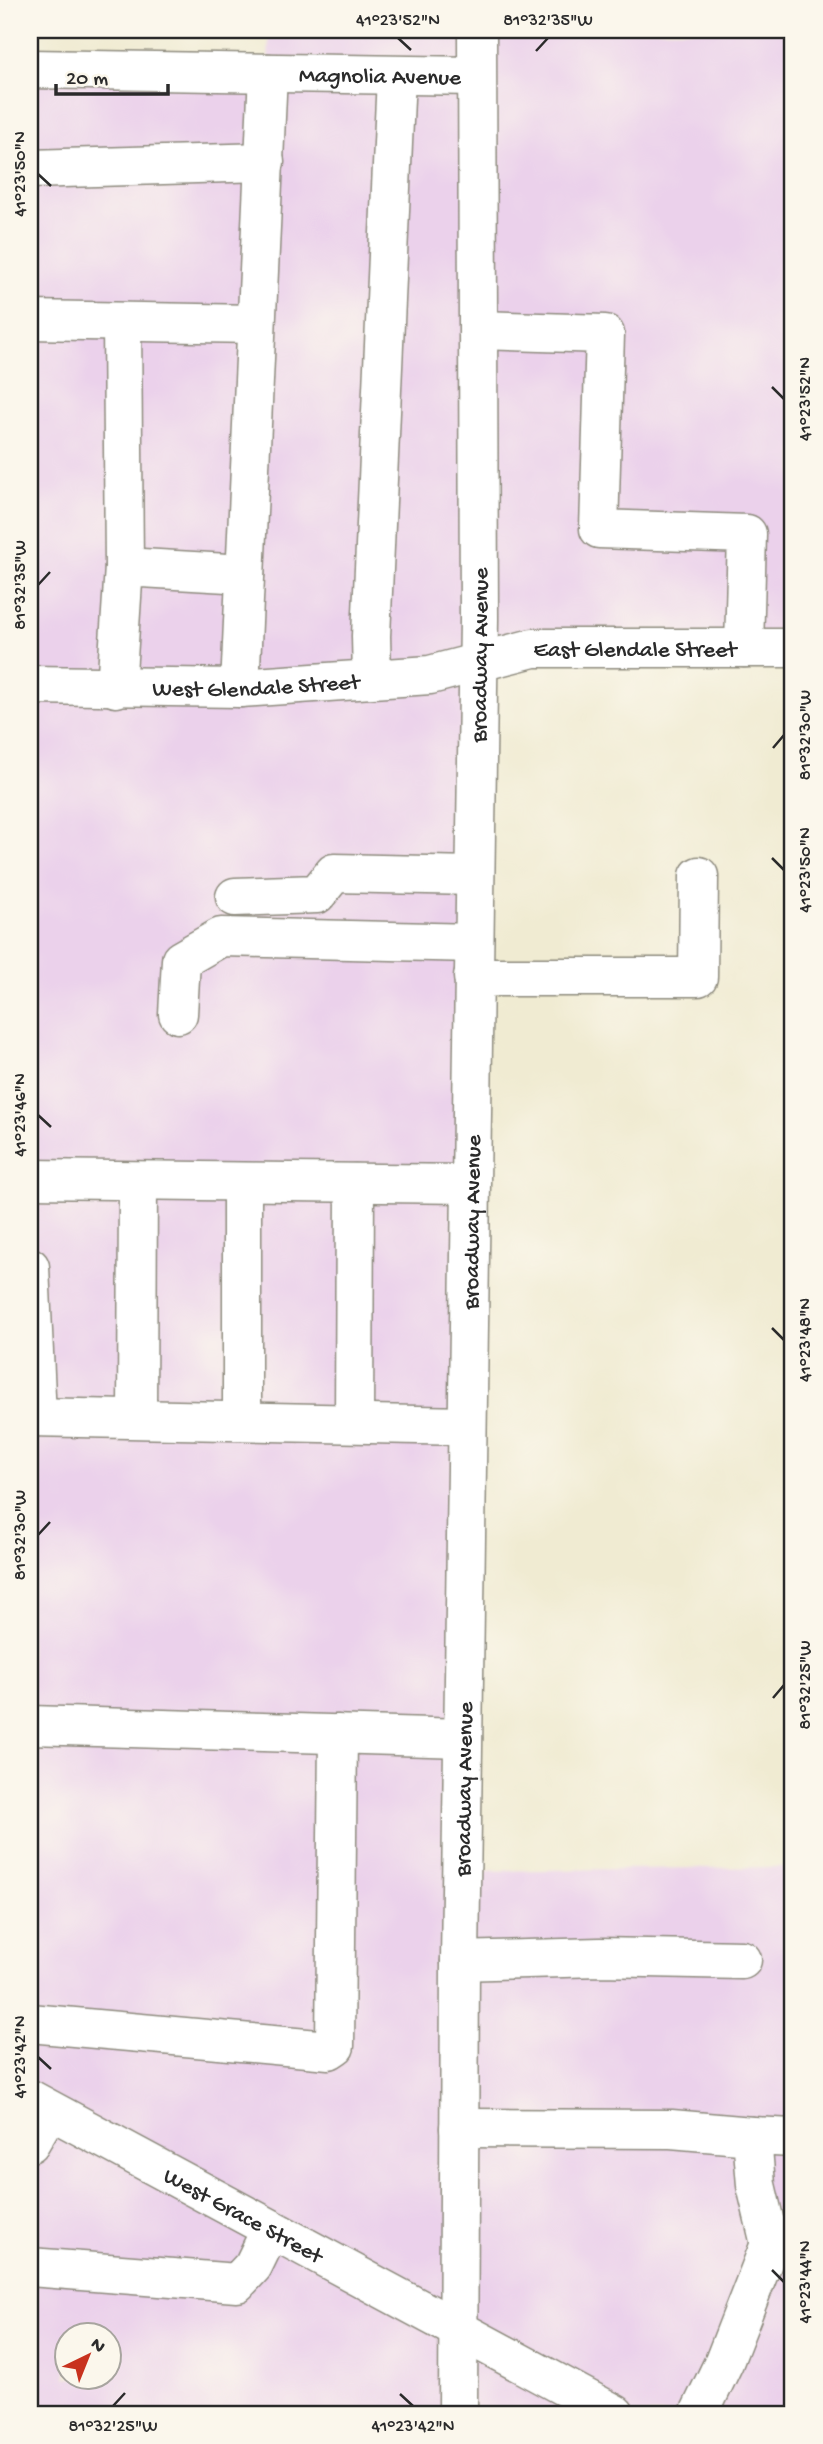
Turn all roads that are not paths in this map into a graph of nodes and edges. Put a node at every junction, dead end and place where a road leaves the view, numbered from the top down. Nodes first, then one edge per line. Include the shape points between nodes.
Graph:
1 (477, 30) edge
2 (30, 69) edge
3 (268, 73) junction
4 (396, 76) junction
5 (476, 76) junction
6 (265, 162) junction
7 (30, 169) edge
8 (30, 320) edge
9 (122, 323) junction
10 (254, 324) junction
11 (479, 330) junction
12 (124, 567) junction
13 (245, 574) junction
14 (744, 648) junction
15 (793, 648) edge
16 (478, 662) junction
17 (372, 678) junction
18 (30, 685) edge
19 (116, 688) junction
20 (240, 688) junction
21 (474, 876) junction
22 (699, 876) dead end
23 (235, 897) dead end
24 (473, 960) junction
25 (178, 1014) dead end
26 (30, 1179) edge
27 (138, 1181) junction
28 (242, 1182) junction
29 (355, 1183) junction
30 (470, 1184) junction
31 (30, 1266) edge
32 (33, 1417) edge
33 (137, 1419) junction
34 (242, 1420) junction
35 (354, 1422) junction
36 (467, 1426) junction
37 (30, 1725) edge
38 (338, 1734) junction
39 (463, 1738) junction
40 (743, 1960) dead end
41 (460, 1961) junction
42 (30, 2023) edge
43 (39, 2105) edge
44 (459, 2128) junction
45 (752, 2136) junction
46 (793, 2138) edge
47 (30, 2143) edge
48 (271, 2229) junction
49 (781, 2243) edge
50 (30, 2267) edge
51 (460, 2329) junction
52 (458, 2414) edge
53 (615, 2414) edge
54 (699, 2414) edge

1 - 5 main road, Broadway Avenue
2 - 3 main road, Magnolia Avenue
3 - 4 main road, Magnolia Avenue
3 - 6 main road
4 - 5 main road, Magnolia Avenue
4 - 17 main road
5 - 11 main road, Broadway Avenue
6 - 7 main road
6 - 10 main road
8 - 9 main road
9 - 10 main road
9 - 12 main road
10 - 13 main road
11 - 14 main road via 605,334 599,529 747,534
11 - 16 main road, Broadway Avenue
12 - 13 main road
12 - 19 main road
13 - 20 main road
14 - 15 main road, East Glendale Street
14 - 16 main road, East Glendale Street via 533,648
16 - 17 main road, West Glendale Street via 430,675
16 - 21 main road, Broadway Avenue
17 - 20 main road, West Glendale Street
18 - 19 main road, West Glendale Street
19 - 20 main road, West Glendale Street
21 - 23 main road via 334,873 317,894
21 - 24 main road, Broadway Avenue
22 - 24 main road via 698,977
24 - 25 main road via 221,937 181,960
24 - 30 main road, Broadway Avenue
26 - 27 main road
27 - 28 main road
27 - 33 main road
28 - 29 main road
28 - 34 main road
29 - 30 main road
29 - 35 main road
30 - 36 main road, Broadway Avenue
31 - 32 main road
32 - 33 main road
33 - 34 main road
34 - 35 main road
35 - 36 main road
36 - 39 main road, Broadway Avenue
37 - 38 main road
38 - 39 main road
38 - 42 main road via 335,2046 329,2050
39 - 41 main road, Broadway Avenue
40 - 41 main road via 600,1957
41 - 44 main road, Broadway Avenue
43 - 47 main road
43 - 48 main road, West Grace Street
44 - 45 main road via 671,2129
44 - 51 main road, Broadway Avenue
45 - 46 main road
45 - 49 main road via 756,2185
48 - 50 main road via 253,2266 237,2283
48 - 51 main road, West Grace Street
49 - 54 main road
51 - 52 main road, Broadway Avenue
51 - 53 main road, West Grace Street

